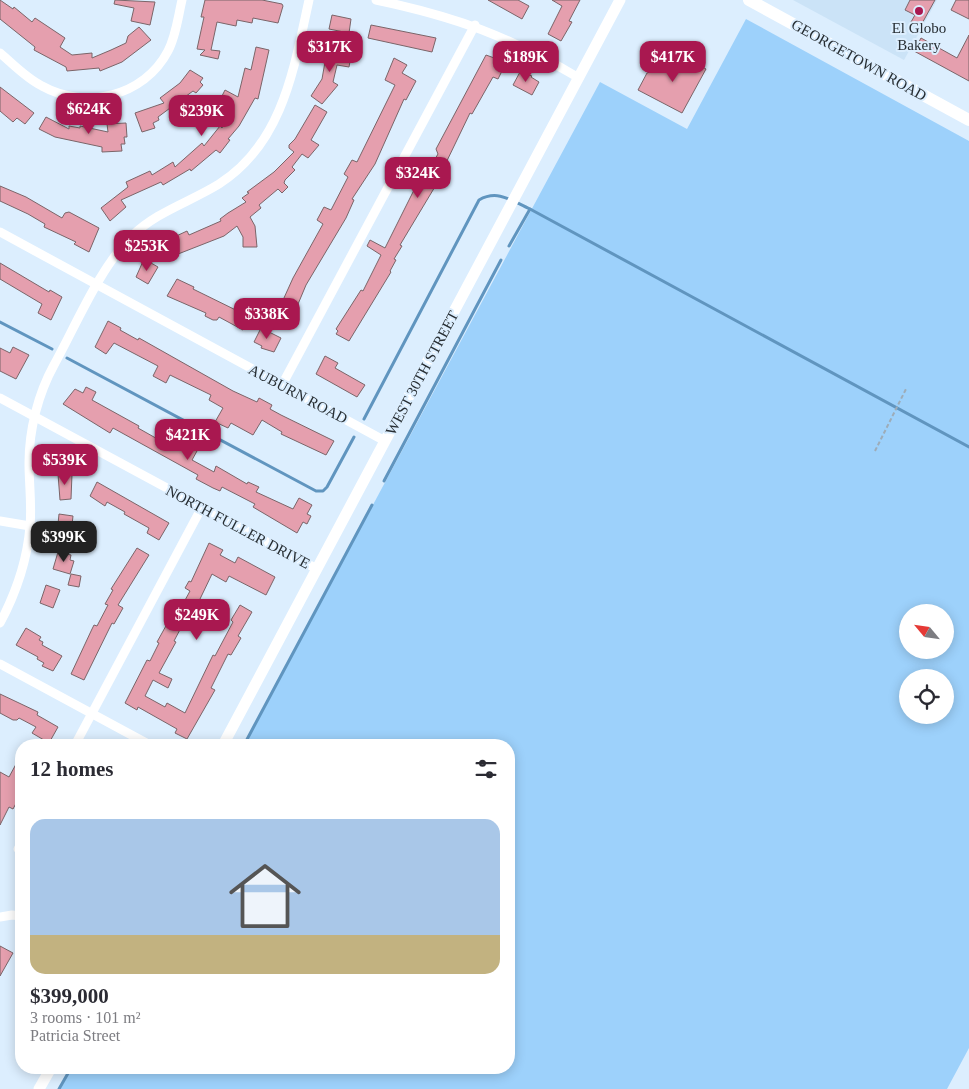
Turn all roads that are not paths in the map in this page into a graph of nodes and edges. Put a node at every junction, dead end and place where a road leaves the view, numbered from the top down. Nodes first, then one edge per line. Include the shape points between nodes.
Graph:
1 (182, 0) edge
2 (309, 0) edge
3 (376, 0) edge
4 (620, 0) edge
5 (749, 0) edge
6 (475, 26) junction
7 (0, 53) edge
8 (579, 78) junction
9 (969, 120) edge
10 (0, 232) edge
11 (98, 285) junction
12 (282, 385) junction
13 (0, 398) edge
14 (35, 417) junction
15 (385, 441) junction
16 (202, 508) junction
17 (0, 522) edge
18 (30, 526) junction
19 (317, 570) junction
20 (0, 623) edge
21 (0, 664) edge
22 (92, 714) junction
23 (78, 739) edge
24 (139, 739) edge
25 (226, 739) edge
26 (15, 916) edge
27 (0, 917) edge
28 (48, 1074) edge
29 (39, 1089) edge

1 - 7 street via 173,39 162,61 145,79 114,95 89,98 54,92 32,80
2 - 11 street via 288,92 263,140 222,181 139,229 114,258
3 - 6 street
4 - 8 street, WEST 30TH STREET
5 - 9 main road, GEORGETOWN ROAD
6 - 8 street via 520,45
6 - 12 street
8 - 15 street, WEST 30TH STREET
10 - 11 street, AUBURN ROAD
11 - 12 street, AUBURN ROAD
11 - 14 street via 53,366
12 - 15 street, AUBURN ROAD
13 - 14 street, NORTH FULLER DRIVE
14 - 16 street, NORTH FULLER DRIVE
14 - 18 street via 29,453
15 - 19 street, WEST 30TH STREET
16 - 19 street, NORTH FULLER DRIVE
16 - 22 street
17 - 18 street
18 - 20 street via 18,584
19 - 25 street, WEST 30TH STREET
21 - 22 street
22 - 23 street
22 - 24 street
26 - 27 street
28 - 29 street

